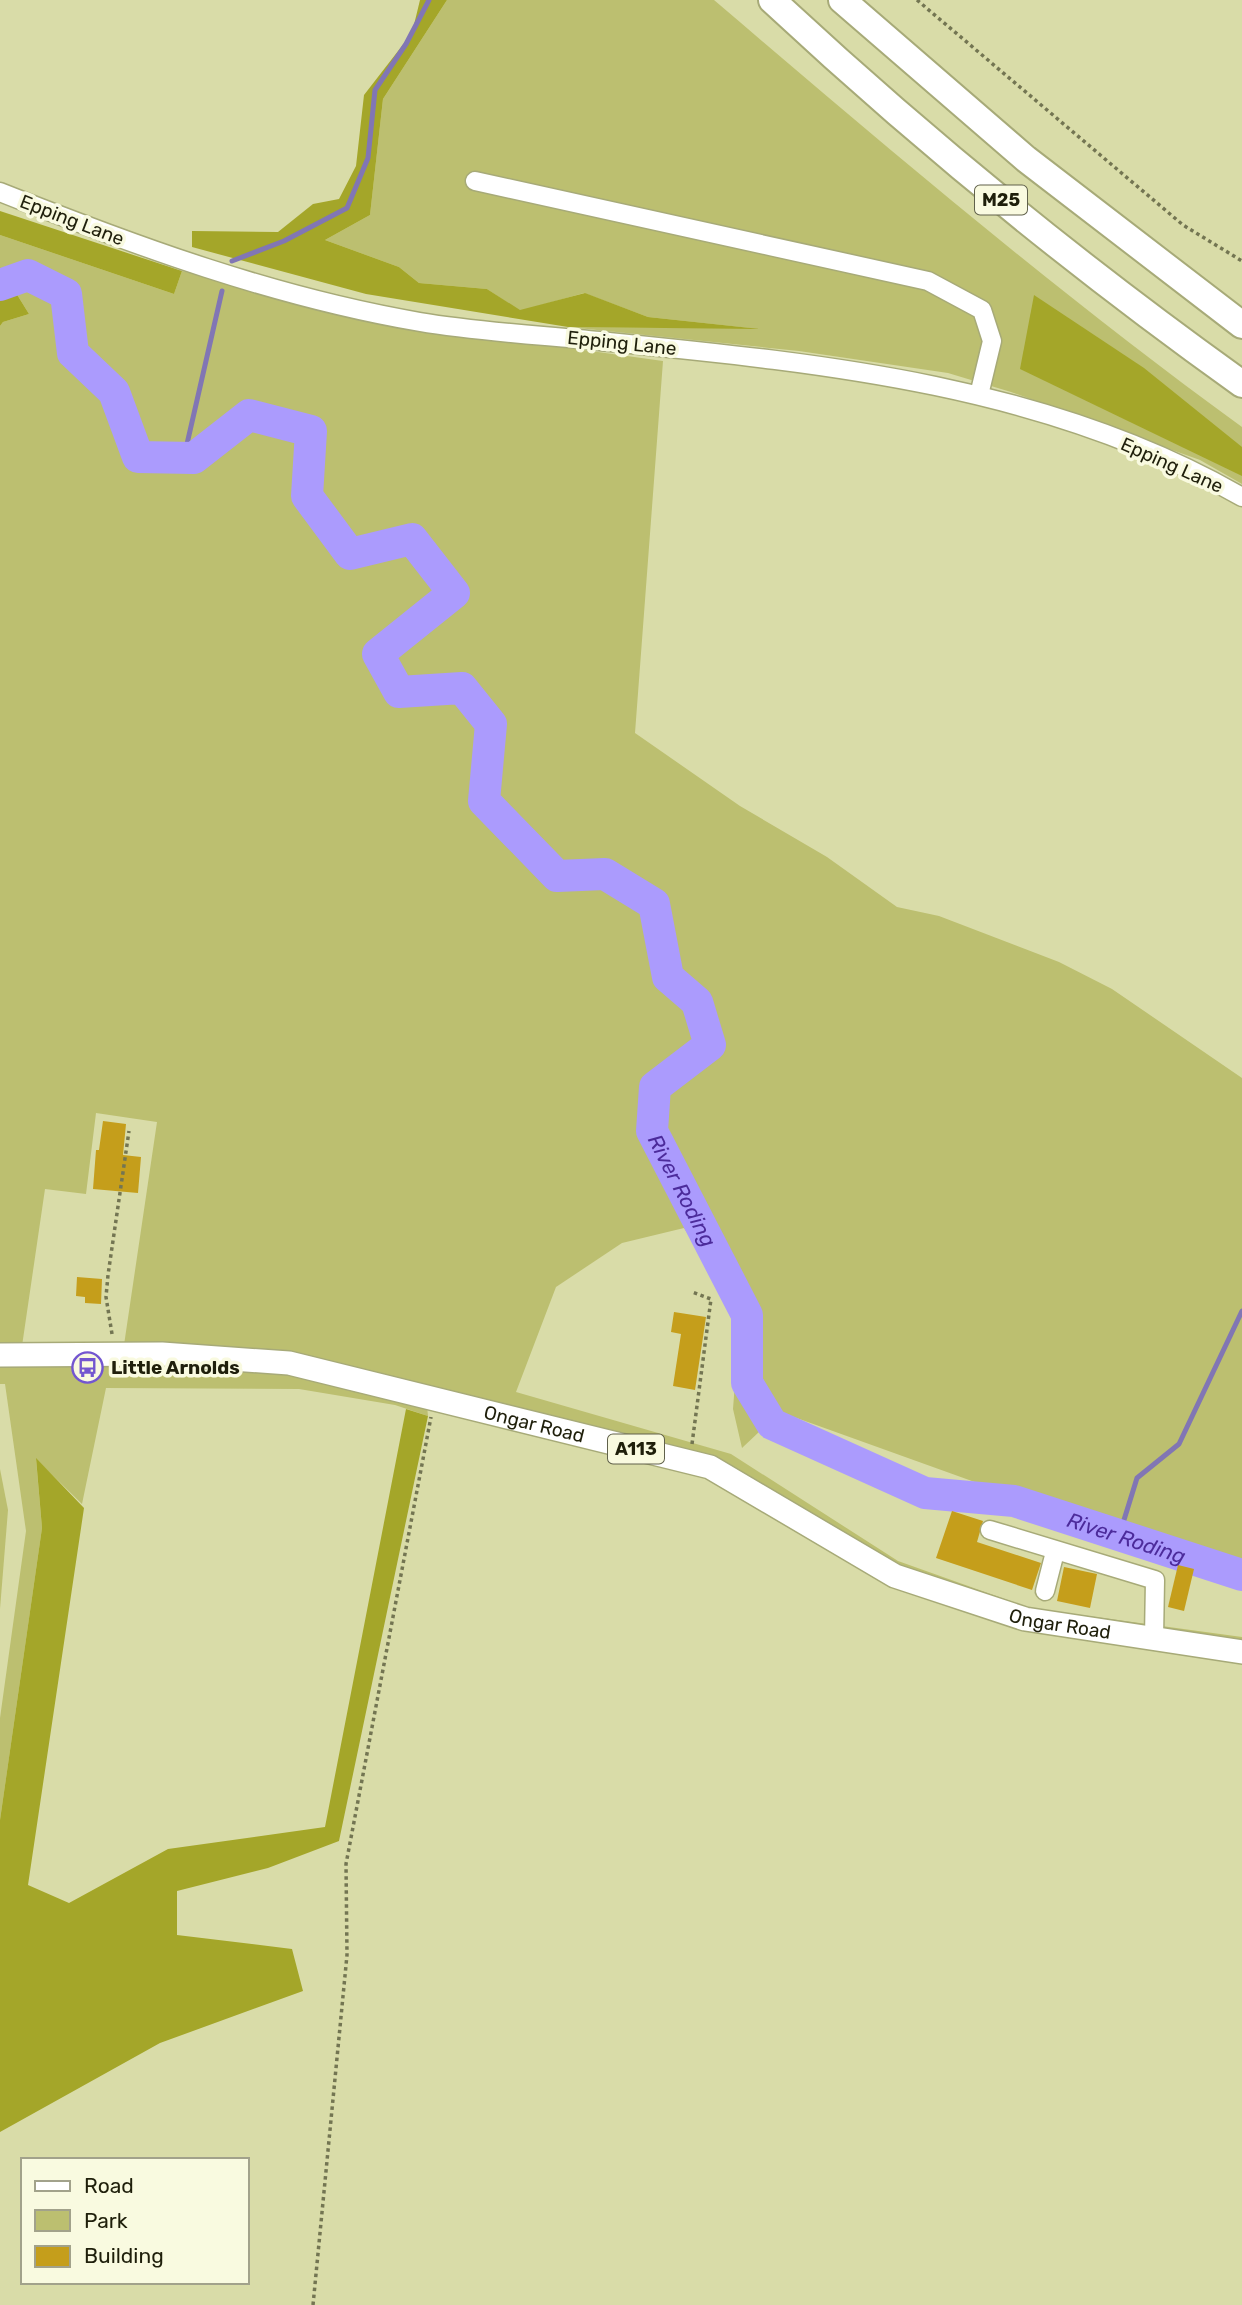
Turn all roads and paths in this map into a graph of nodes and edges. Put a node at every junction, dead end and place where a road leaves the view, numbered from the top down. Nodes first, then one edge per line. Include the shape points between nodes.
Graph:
1 (772, 0) edge
2 (842, 0) edge
3 (917, 0) edge
4 (475, 181) dead end
5 (0, 192) edge
6 (1242, 261) edge
7 (1242, 325) edge
8 (1242, 384) edge
9 (979, 395) junction
10 (1242, 498) edge
11 (129, 1131) dead end
12 (692, 1292) dead end
13 (114, 1354) junction
14 (0, 1355) edge
15 (434, 1399) junction
16 (690, 1462) junction
17 (990, 1530) dead end
18 (1055, 1552) junction
19 (1045, 1591) dead end
20 (1154, 1639) junction
21 (1242, 1652) edge
22 (313, 2305) edge

1 - 8 highway, M25 via 1029,223
2 - 7 highway, M25 via 1026,159
3 - 6 path via 1183,225
4 - 9 street via 928,281 982,310 992,341
5 - 9 street, Epping Lane via 168,257 417,322 799,361
9 - 10 street, Epping Lane via 1143,450
11 - 13 path via 106,1297
12 - 16 path via 711,1299
13 - 14 main road, Ongar Road / A113
13 - 15 main road, Ongar Road / A113 via 289,1363
15 - 16 main road, Ongar Road / A113
15 - 22 path via 346,1864 348,1955
16 - 20 main road, Ongar Road / A113 via 710,1467 895,1576 1025,1619
17 - 18 street
18 - 19 street
18 - 20 street via 1155,1580
20 - 21 main road, Ongar Road / A113

